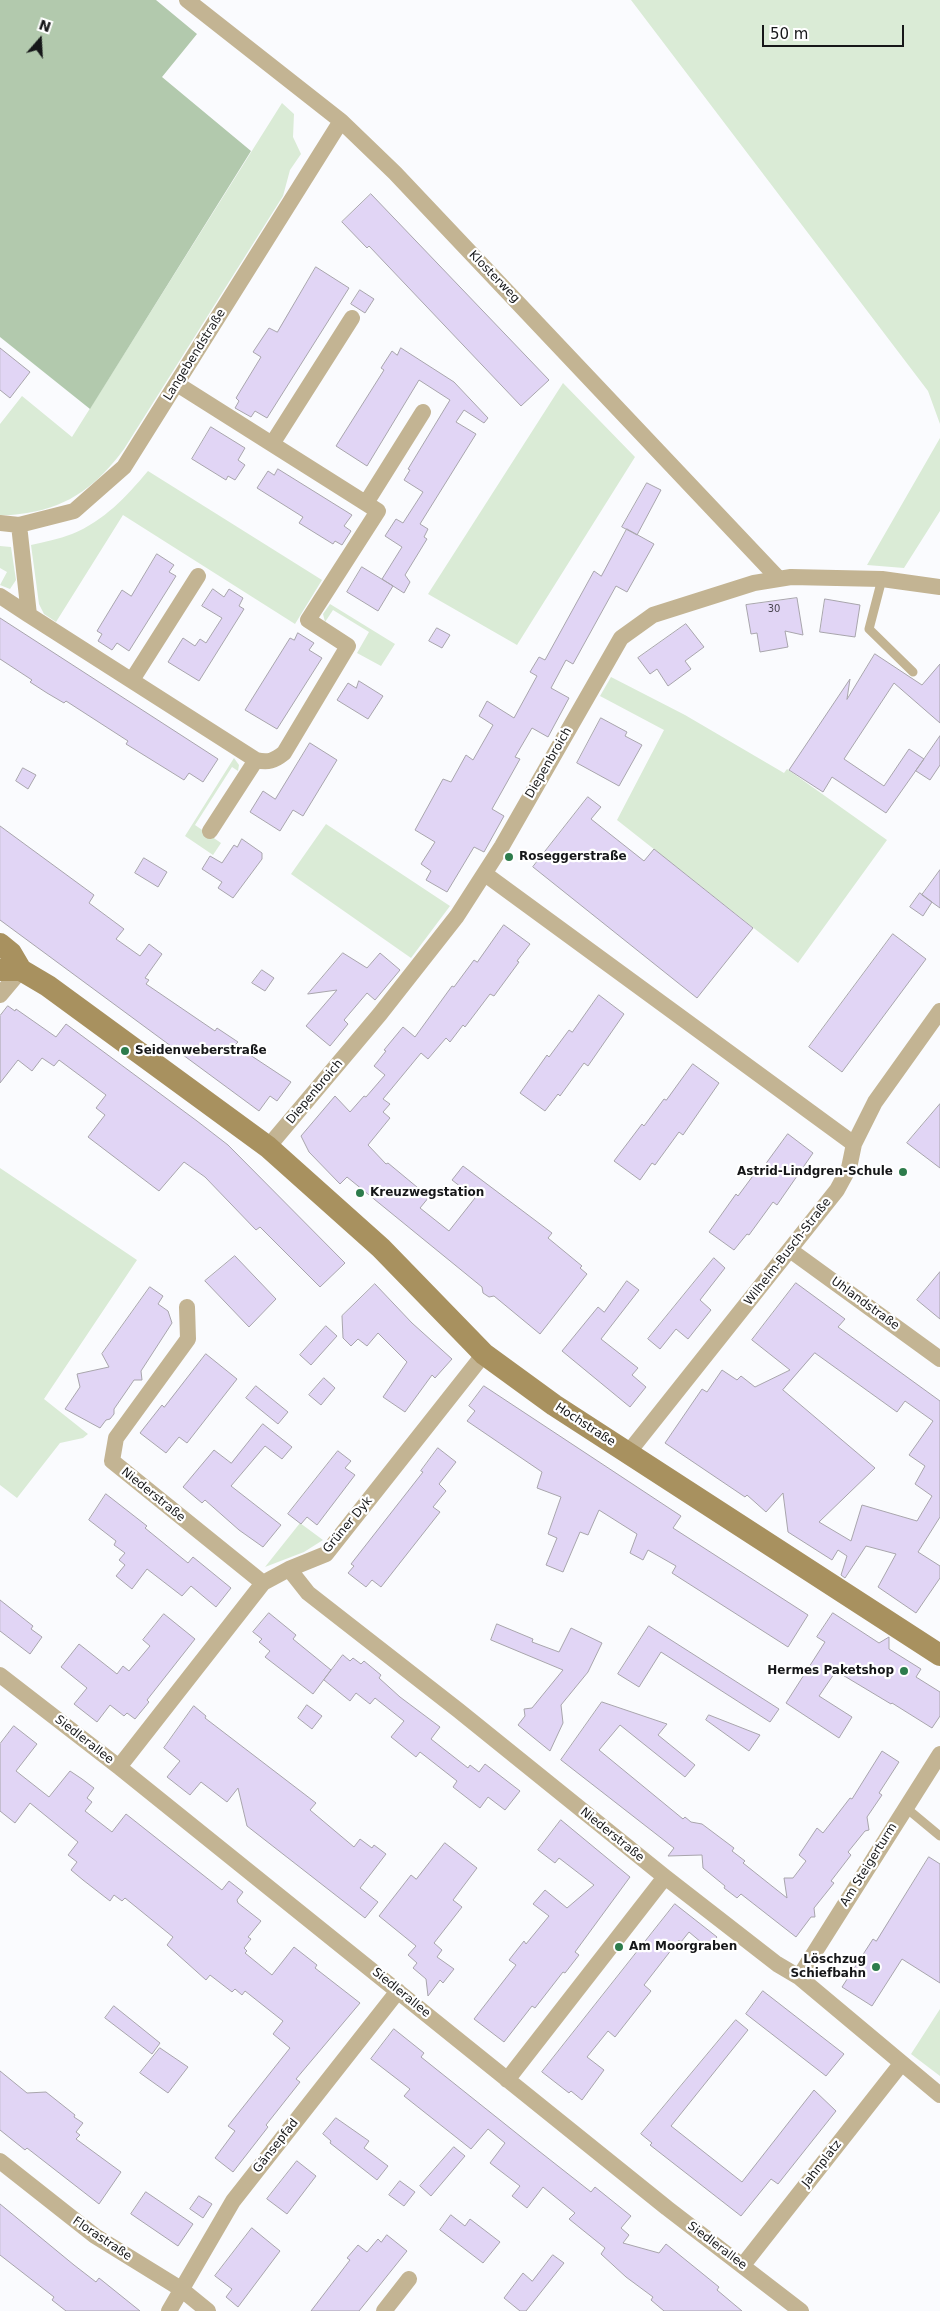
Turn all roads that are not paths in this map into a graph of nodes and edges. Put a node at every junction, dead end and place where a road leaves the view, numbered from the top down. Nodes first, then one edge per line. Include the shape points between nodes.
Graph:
1 (187, 0) edge
2 (341, 122) junction
3 (352, 318) dead end
4 (177, 384) junction
5 (423, 412) dead end
6 (272, 444) junction
7 (366, 503) junction
8 (0, 523) edge
9 (19, 525) junction
10 (198, 576) dead end
11 (779, 579) junction
12 (882, 579) junction
13 (940, 587) edge
14 (0, 596) edge
15 (29, 615) junction
16 (913, 672) dead end
17 (132, 680) junction
18 (256, 760) junction
19 (210, 831) dead end
20 (485, 874) junction
21 (0, 944) edge
22 (10, 970) edge
23 (0, 995) edge
24 (940, 1011) edge
25 (934, 1033) edge
26 (854, 1144) junction
27 (268, 1147) junction
28 (790, 1250) junction
29 (187, 1307) dead end
30 (484, 1354) junction
31 (940, 1359) edge
32 (628, 1454) junction
33 (289, 1569) junction
34 (263, 1584) junction
35 (940, 1655) edge
36 (0, 1675) edge
37 (940, 1754) edge
38 (119, 1767) junction
39 (905, 1807) junction
40 (940, 1836) edge
41 (665, 1877) junction
42 (799, 1977) junction
43 (398, 1990) junction
44 (902, 2064) junction
45 (507, 2080) junction
46 (940, 2096) edge
47 (0, 2161) edge
48 (743, 2265) junction
49 (409, 2279) dead end
50 (181, 2290) junction
51 (169, 2311) edge
52 (208, 2311) edge
53 (384, 2311) edge
54 (801, 2311) edge

1 - 2 street, Klosterweg
2 - 4 street, Langebendstraße
2 - 11 street, Klosterweg via 395,173
3 - 6 street
4 - 6 street
4 - 9 street, Langebendstraße via 124,467 74,511
5 - 7 street
6 - 7 street
7 - 18 street via 378,511 308,620 348,646 284,753 266,762
8 - 9 street, Langebendstraße
9 - 15 street
10 - 17 street
11 - 12 street, Diepenbroich
11 - 20 street, Diepenbroich via 754,582 653,615 621,638
12 - 13 street, Diepenbroich
12 - 16 lane via 869,629
14 - 15 street
15 - 17 street
17 - 18 street
18 - 19 street
20 - 26 street
20 - 27 street, Diepenbroich via 457,916 392,999
21 - 22 street via 11,953
22 - 23 street
22 - 27 street, Hochstraße via 48,986
24 - 25 street, Wilhelm-Busch-Straße
25 - 26 street, Wilhelm-Busch-Straße via 876,1102
26 - 28 street, Wilhelm-Busch-Straße via 849,1168 837,1190
27 - 30 street, Hochstraße via 381,1248
28 - 31 street, Uhlandstraße
28 - 32 street, Wilhelm-Busch-Straße
29 - 34 street, Niederstraße via 188,1339 116,1438 112,1462
30 - 32 street, Hochstraße
30 - 33 street, Grüner Dyk via 326,1554
32 - 35 street, Hochstraße
33 - 34 street, Grüner Dyk
33 - 41 street, Niederstraße via 308,1594
34 - 38 street, Grüner Dyk
36 - 38 street, Siedlerallee
37 - 39 street, Am Steigerturm
38 - 43 street, Siedlerallee
39 - 40 lane
39 - 42 street, Am Steigerturm
41 - 42 street, Niederstraße via 777,1964
41 - 45 street
42 - 44 street, Niederstraße
43 - 45 street, Siedlerallee
43 - 50 street, Gänsepfad via 234,2201
44 - 46 street, Niederstraße
44 - 48 street, Jahnplatz
45 - 48 street, Siedlerallee
47 - 50 street, Florastraße via 95,2236
48 - 54 street, Siedlerallee
49 - 53 street
50 - 51 street, Gänsepfad
50 - 52 street, Florastraße

